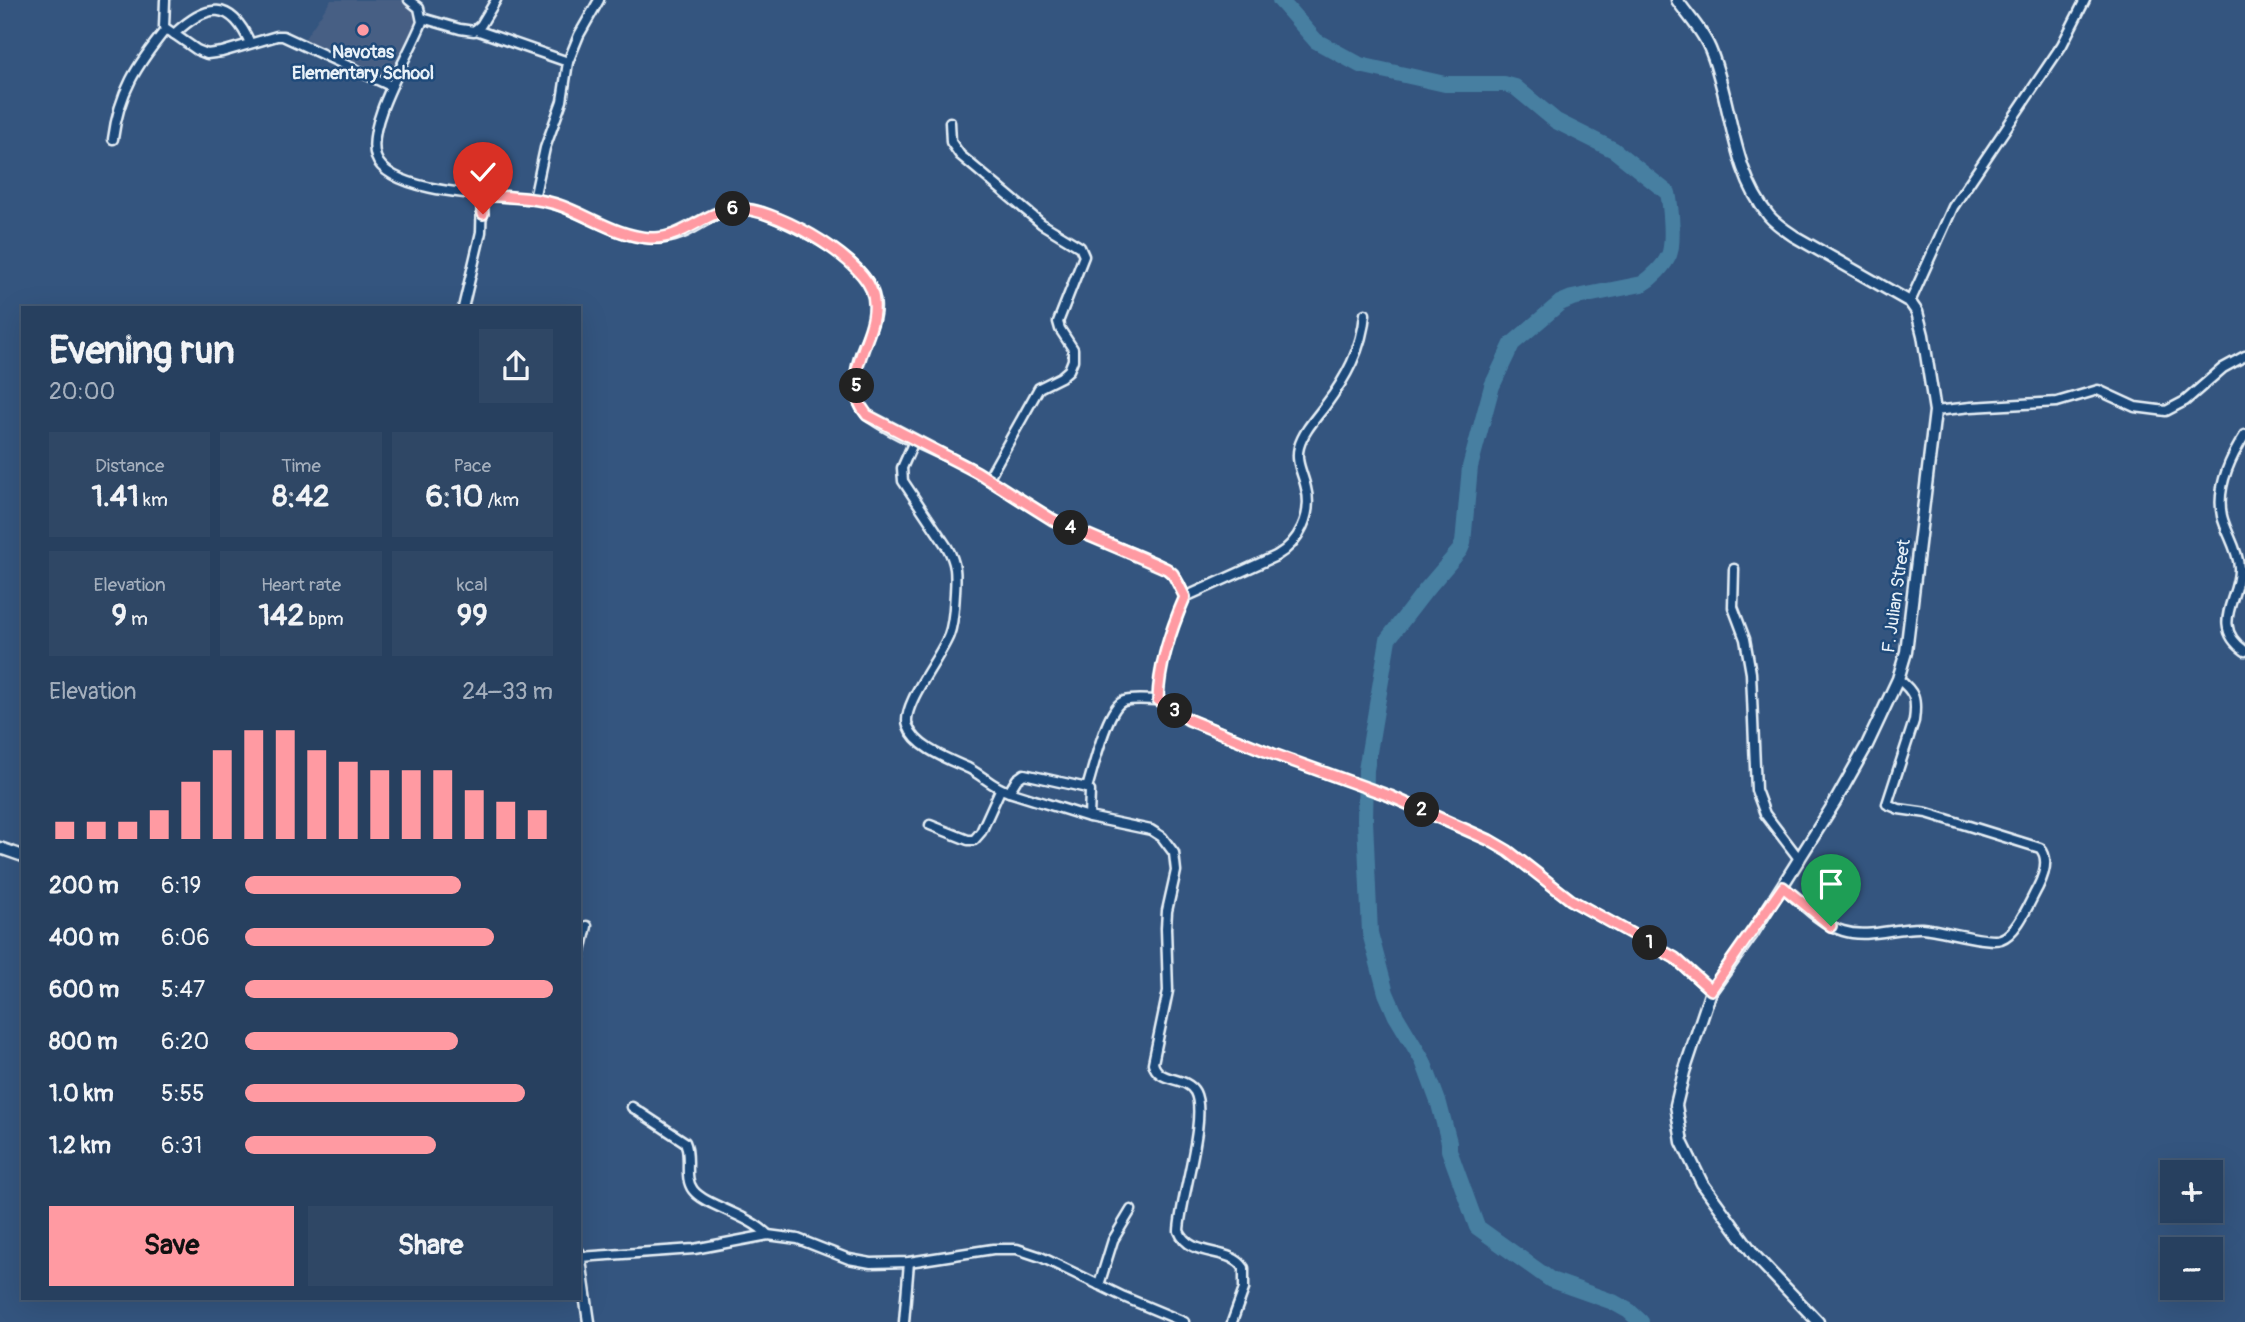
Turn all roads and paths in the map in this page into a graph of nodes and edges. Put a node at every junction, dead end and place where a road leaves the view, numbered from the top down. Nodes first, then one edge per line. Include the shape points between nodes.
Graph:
1 (165, 0) edge
2 (409, 0) edge
3 (496, 0) edge
4 (599, 0) edge
5 (1677, 0) edge
6 (2085, 0) edge
7 (422, 18) junction
8 (166, 29) junction
9 (476, 30) junction
10 (174, 34) junction
11 (250, 43) junction
12 (568, 62) junction
13 (391, 86) junction
14 (950, 122) dead end
15 (113, 139) dead end
16 (482, 195) junction
17 (534, 199) junction
18 (1910, 302) junction
19 (463, 306) edge
20 (1365, 314) dead end
21 (2245, 356) edge
22 (1935, 411) junction
23 (2245, 435) edge
24 (914, 441) junction
25 (988, 479) junction
26 (1734, 569) dead end
27 (1185, 597) junction
28 (2245, 651) edge
29 (1898, 679) junction
30 (1158, 700) junction
31 (1087, 788) junction
32 (1004, 791) junction
33 (1088, 817) junction
34 (930, 825) dead end
35 (0, 848) edge
36 (21, 855) edge
37 (1800, 860) junction
38 (1783, 887) junction
39 (587, 926) dead end
40 (581, 952) edge
41 (1711, 990) junction
42 (632, 1107) dead end
43 (1131, 1210) dead end
44 (768, 1235) junction
45 (581, 1255) edge
46 (581, 1262) edge
47 (909, 1262) junction
48 (1099, 1285) junction
49 (589, 1322) edge
50 (904, 1322) edge
51 (1184, 1322) edge
52 (1232, 1322) edge
53 (1818, 1322) edge

1 - 8 street
2 - 7 street
3 - 9 street
4 - 12 street
5 - 18 street via 1711,50 1748,180 1768,215 1794,236
6 - 18 street via 2062,45 1952,207
7 - 9 street
7 - 13 street
8 - 10 street
8 - 15 street via 131,75
9 - 12 street
10 - 11 street via 207,54
10 - 11 street via 200,12 219,7 242,24
11 - 13 street via 283,36
12 - 17 street via 560,111 545,148
13 - 16 street via 376,139 377,159 383,167 421,185
14 - 25 street via 949,138 960,155 1042,224 1080,247 1084,256 1058,322 1073,349 1072,365 1061,377 1039,388
16 - 17 street
16 - 19 street via 481,232
17 - 24 street via 623,233 651,238 678,235 717,213 749,209 821,243 861,272 874,296 874,320 857,368 860,408
18 - 22 street, F. Julian Street via 1923,335
20 - 27 street via 1358,351 1300,444 1298,461 1308,503 1301,530 1288,549 1276,556
21 - 22 street via 2166,411 2135,407 2098,390 2057,402
22 - 29 street, F. Julian Street via 1906,652
23 - 28 street via 2232,455 2221,495 2222,516 2239,569 2228,627
24 - 25 street
24 - 32 street via 902,468 903,481 954,558 957,572 952,626 906,720 927,747
25 - 27 street via 1053,520 1167,569
26 - 37 street via 1733,607 1751,673 1756,790 1765,814
27 - 30 street via 1166,651
29 - 37 street, F. Julian Street via 1867,745
29 - 38 street via 1912,690 1916,708 1887,804 2040,848 2045,870 2023,915 2001,939 1920,928 1844,932 1812,913
30 - 31 street via 1128,700 1116,706
30 - 41 street via 1189,720 1463,827 1508,851 1571,900 1675,958
31 - 32 street via 1030,774
31 - 33 street
32 - 33 street
32 - 34 street via 974,840
33 - 52 street via 1151,830 1174,853 1176,871 1167,919 1168,991 1153,1063 1157,1072 1189,1085 1196,1096 1195,1141 1179,1231 1190,1244 1242,1264 1244,1289
35 - 36 street
37 - 38 street, F. Julian Street
38 - 41 street, F. Julian Street
39 - 40 street
41 - 53 street, F. Julian Street via 1676,1105 1682,1142 1733,1229
42 - 44 street via 685,1142 695,1192 752,1221
43 - 48 street via 1113,1240
44 - 45 street via 694,1249
44 - 47 street via 798,1239 860,1262
46 - 49 street
47 - 48 street via 1017,1249
47 - 50 street
48 - 51 street

